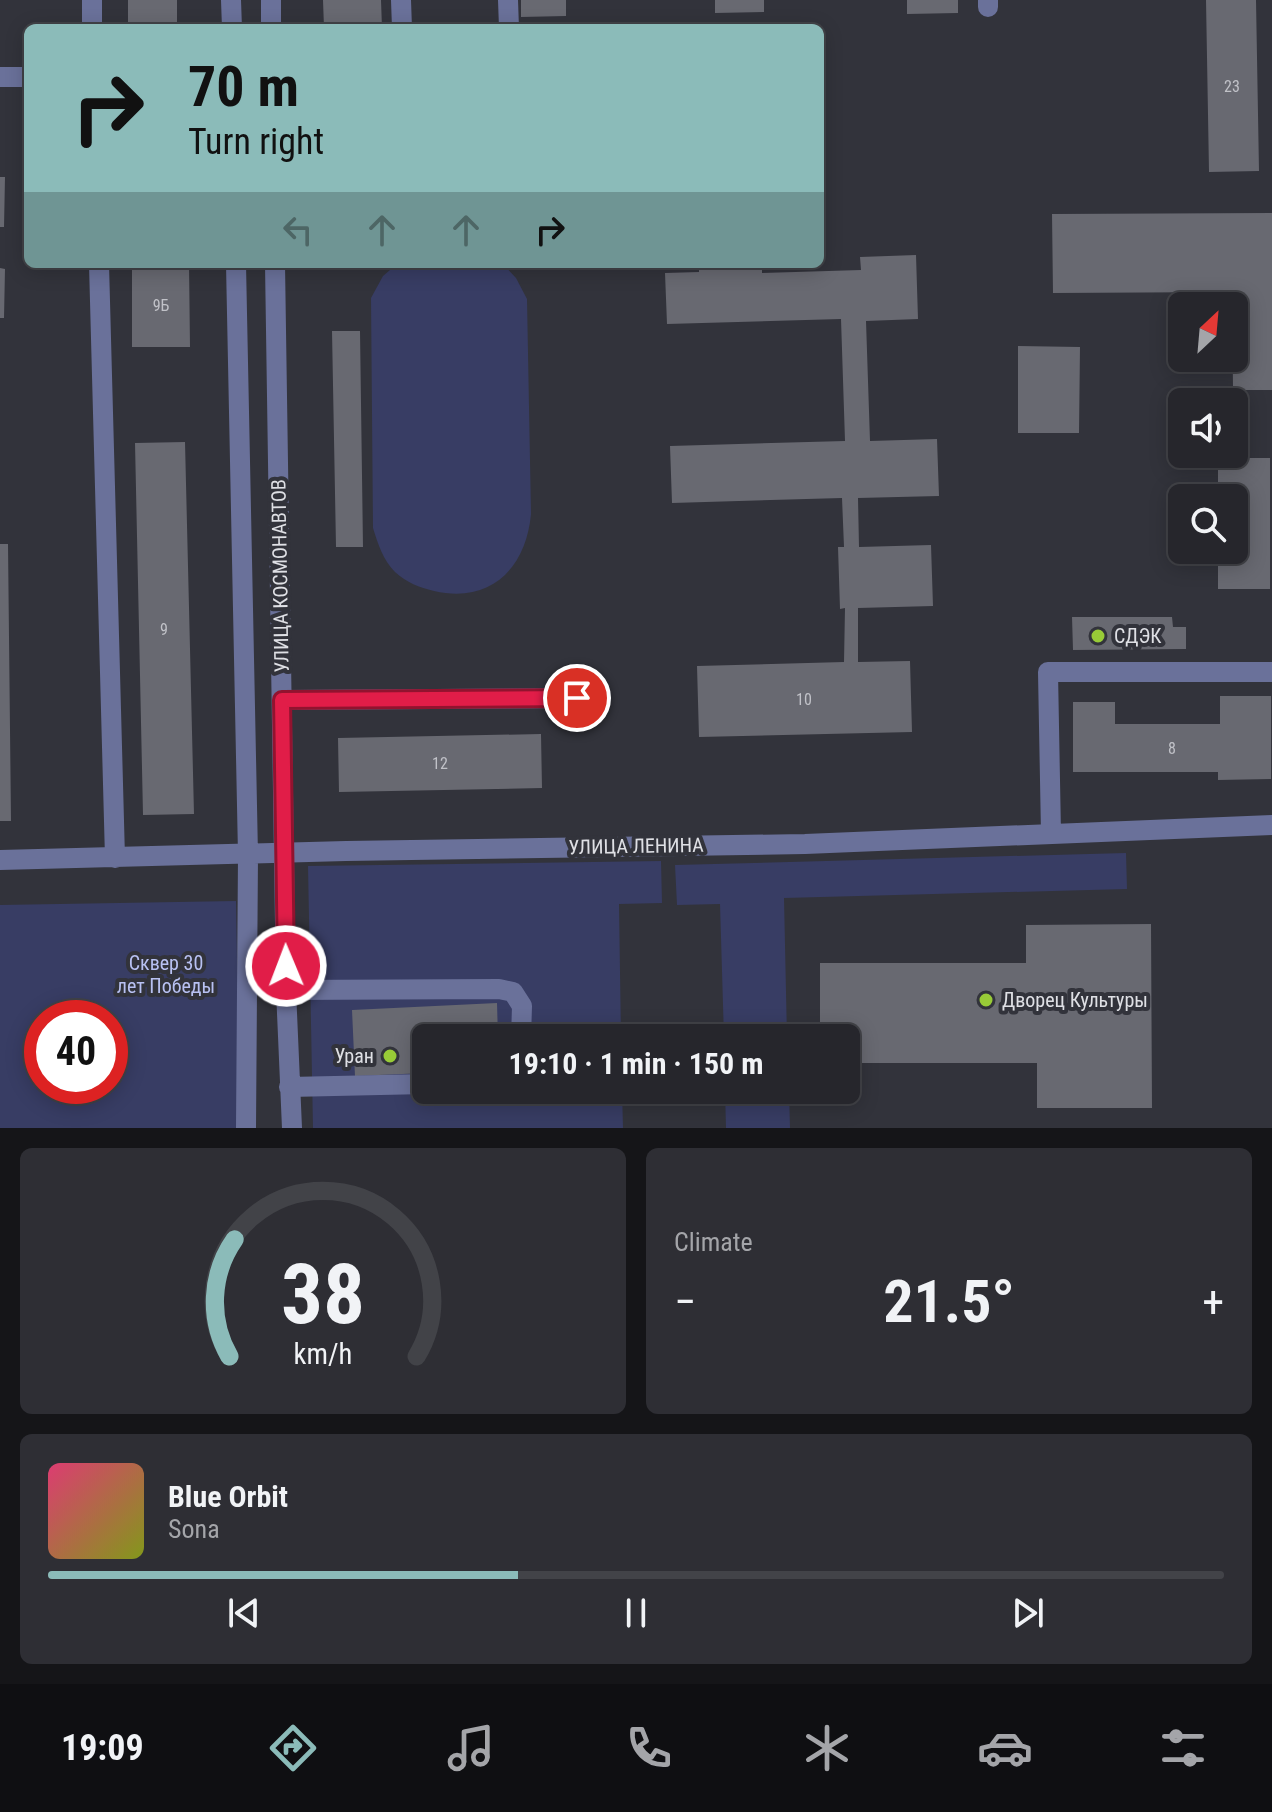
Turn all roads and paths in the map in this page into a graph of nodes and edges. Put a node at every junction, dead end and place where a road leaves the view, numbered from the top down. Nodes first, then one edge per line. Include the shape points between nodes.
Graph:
1 (92, 0) edge
2 (231, 0) edge
3 (271, 0) edge
4 (401, 0) edge
5 (508, 0) edge
6 (92, 24) edge
7 (232, 24) edge
8 (271, 24) edge
9 (402, 24) edge
10 (509, 24) edge
11 (0, 77) edge
12 (24, 77) edge
13 (99, 268) edge
14 (236, 268) edge
15 (275, 268) edge
16 (1272, 672) edge
17 (577, 698) dead end
18 (282, 700) junction
19 (1272, 825) edge
20 (1051, 834) junction
21 (286, 853) junction
22 (248, 855) junction
23 (115, 858) junction
24 (0, 860) edge
25 (286, 990) junction
26 (521, 1024) edge
27 (412, 1084) edge
28 (289, 1087) junction
29 (246, 1128) edge
30 (292, 1128) edge

1 - 6 street
2 - 7 street
3 - 8 street
4 - 9 street
5 - 10 street
11 - 12 street
13 - 23 street
14 - 22 street, УЛИЦА КОСМОНАВТОВ
15 - 18 street, УЛИЦА КОСМОНАВТОВ
16 - 20 street via 1048,672
17 - 18 street
18 - 21 street, УЛИЦА КОСМОНАВТОВ
19 - 20 street, УЛИЦА ЛЕНИНА
20 - 21 street, УЛИЦА ЛЕНИНА
21 - 22 street, УЛИЦА ЛЕНИНА
21 - 25 street, УЛИЦА КОСМОНАВТОВ
22 - 23 street, УЛИЦА ЛЕНИНА
22 - 29 street, УЛИЦА КОСМОНАВТОВ
23 - 24 street, УЛИЦА ЛЕНИНА
25 - 26 street via 499,989 513,992 522,1006
25 - 28 street, УЛИЦА КОСМОНАВТОВ
27 - 28 street
28 - 30 street, УЛИЦА КОСМОНАВТОВ

